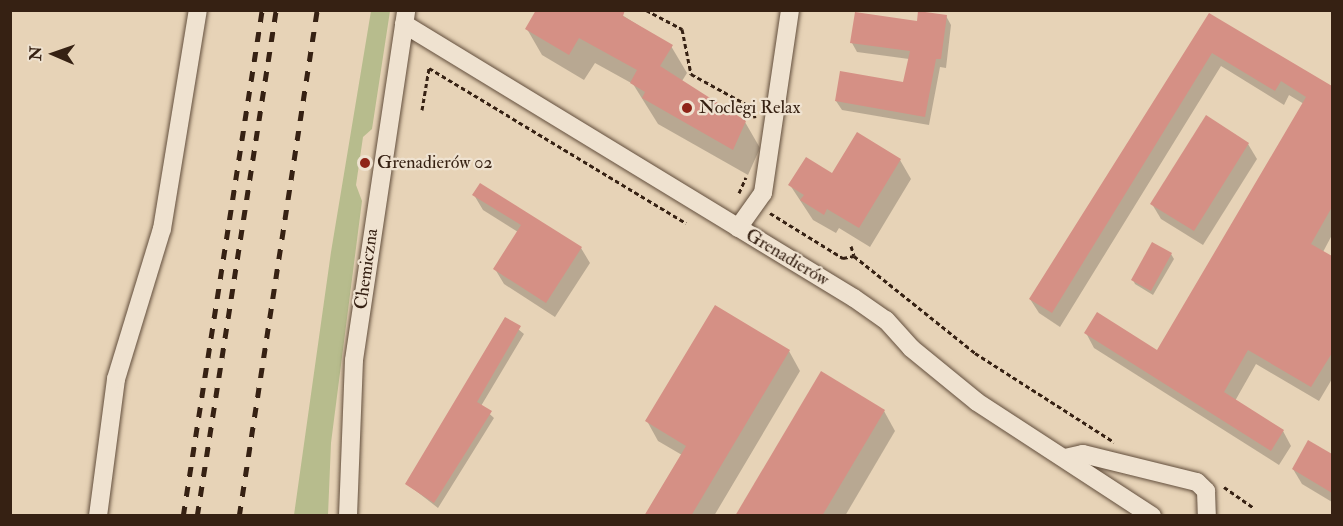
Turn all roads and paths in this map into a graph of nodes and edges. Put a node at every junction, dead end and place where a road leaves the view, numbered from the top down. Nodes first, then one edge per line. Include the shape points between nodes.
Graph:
1 (198, 10) edge
2 (646, 10) edge
3 (790, 10) edge
4 (405, 17) edge
5 (422, 110) dead end
6 (754, 126) dead end
7 (748, 170) dead end
8 (749, 208) junction
9 (686, 223) dead end
10 (738, 228) junction
11 (851, 246) dead end
12 (854, 256) junction
13 (1118, 445) dead end
14 (1065, 458) junction
15 (1219, 483) dead end
16 (1254, 508) dead end
17 (98, 516) edge
18 (348, 516) edge
19 (1152, 516) edge
20 (1208, 516) edge

1 - 17 street via 162,229 116,379
2 - 6 path via 682,29 691,74 753,108
3 - 8 street via 762,193
4 - 10 street, Grenadierów
4 - 18 street, Chemiczna via 354,360
5 - 9 path via 429,68
7 - 8 path via 735,200
8 - 10 street
8 - 12 path via 767,210 843,258
10 - 14 street, Grenadierów via 886,320 911,348 977,402
11 - 12 path
12 - 13 path via 975,352
14 - 19 street, Grenadierów
14 - 20 street via 1083,454 1197,482 1206,490
15 - 16 path

